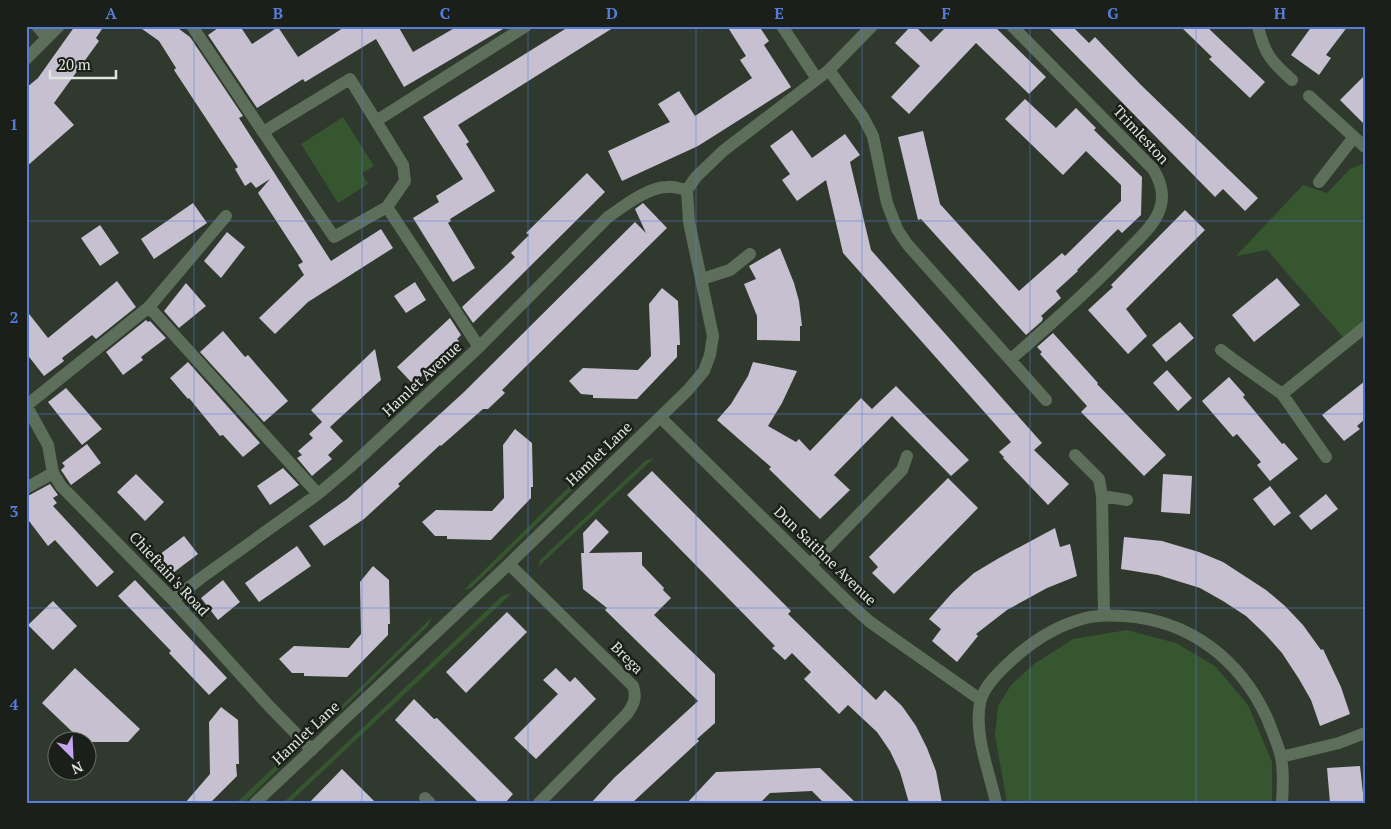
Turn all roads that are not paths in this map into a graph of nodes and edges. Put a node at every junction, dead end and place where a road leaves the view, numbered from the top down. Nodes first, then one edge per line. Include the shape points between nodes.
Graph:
1 (37, 26) edge
2 (59, 26) edge
3 (192, 26) edge
4 (526, 26) edge
5 (782, 26) edge
6 (872, 26) edge
7 (1012, 26) edge
8 (1258, 26) edge
9 (47, 38) junction
10 (26, 59) edge
11 (829, 70) junction
12 (817, 79) junction
13 (1292, 80) dead end
14 (1309, 96) dead end
15 (376, 121) junction
16 (263, 132) junction
17 (1354, 137) junction
18 (1365, 147) edge
19 (1319, 182) dead end
20 (687, 190) junction
21 (388, 207) junction
22 (226, 216) dead end
23 (750, 254) dead end
24 (702, 279) junction
25 (149, 307) junction
26 (1365, 327) edge
27 (479, 348) junction
28 (1222, 350) dead end
29 (1011, 359) junction
30 (1282, 394) junction
31 (1046, 400) dead end
32 (26, 405) edge
33 (661, 418) junction
34 (1075, 455) dead end
35 (907, 456) dead end
36 (1326, 458) dead end
37 (53, 473) junction
38 (26, 488) edge
39 (318, 494) junction
40 (1102, 496) junction
41 (1127, 500) dead end
42 (508, 564) junction
43 (810, 565) junction
44 (173, 600) junction
45 (1104, 616) junction
46 (980, 700) junction
47 (1365, 733) edge
48 (312, 750) junction
49 (1281, 757) junction
50 (255, 803) edge
51 (539, 803) edge
52 (996, 803) edge
53 (1282, 803) edge

1 - 9 street
2 - 9 street
3 - 16 street
4 - 15 street
5 - 12 street
6 - 11 street
7 - 29 street, Trimleston via 1153,169 1162,189 1156,217 1143,234 1088,291
8 - 13 street via 1272,61
9 - 10 street
11 - 12 street
11 - 29 street via 863,117 872,136 887,203 897,229
12 - 20 street via 723,152
14 - 17 street
15 - 16 street via 350,79
15 - 21 street via 404,165 406,181
16 - 21 street via 334,237
17 - 18 street
17 - 19 street
20 - 24 street, Hamlet Lane via 689,222
20 - 27 street, Hamlet Avenue via 667,186 654,190 608,216
21 - 27 street
22 - 25 street
23 - 24 street via 730,270
24 - 33 street, Hamlet Lane via 713,336 710,355 704,371
25 - 32 street
25 - 39 street
26 - 30 street
27 - 39 street, Hamlet Avenue
28 - 30 street
29 - 31 street
30 - 36 street
32 - 37 street, Chieftain's Road via 48,445
33 - 42 street, Hamlet Lane
33 - 43 street, Dun Saithne Avenue
34 - 40 street via 1099,480
35 - 43 street via 902,470
37 - 38 street
37 - 44 street, Chieftain's Road via 61,486
39 - 44 street, Hamlet Avenue
40 - 41 street
40 - 45 street
42 - 48 street, Hamlet Lane
42 - 51 street, Brega via 634,686 636,697 627,714
43 - 46 street, Dun Saithne Avenue via 870,622
44 - 48 street, Chieftain's Road
45 - 46 street via 1080,619 1023,650 1004,668
45 - 49 street via 1144,617 1169,624 1218,652 1240,675 1260,704
46 - 52 street via 979,732
47 - 49 street via 1339,744
48 - 50 street, Hamlet Lane
49 - 53 street

